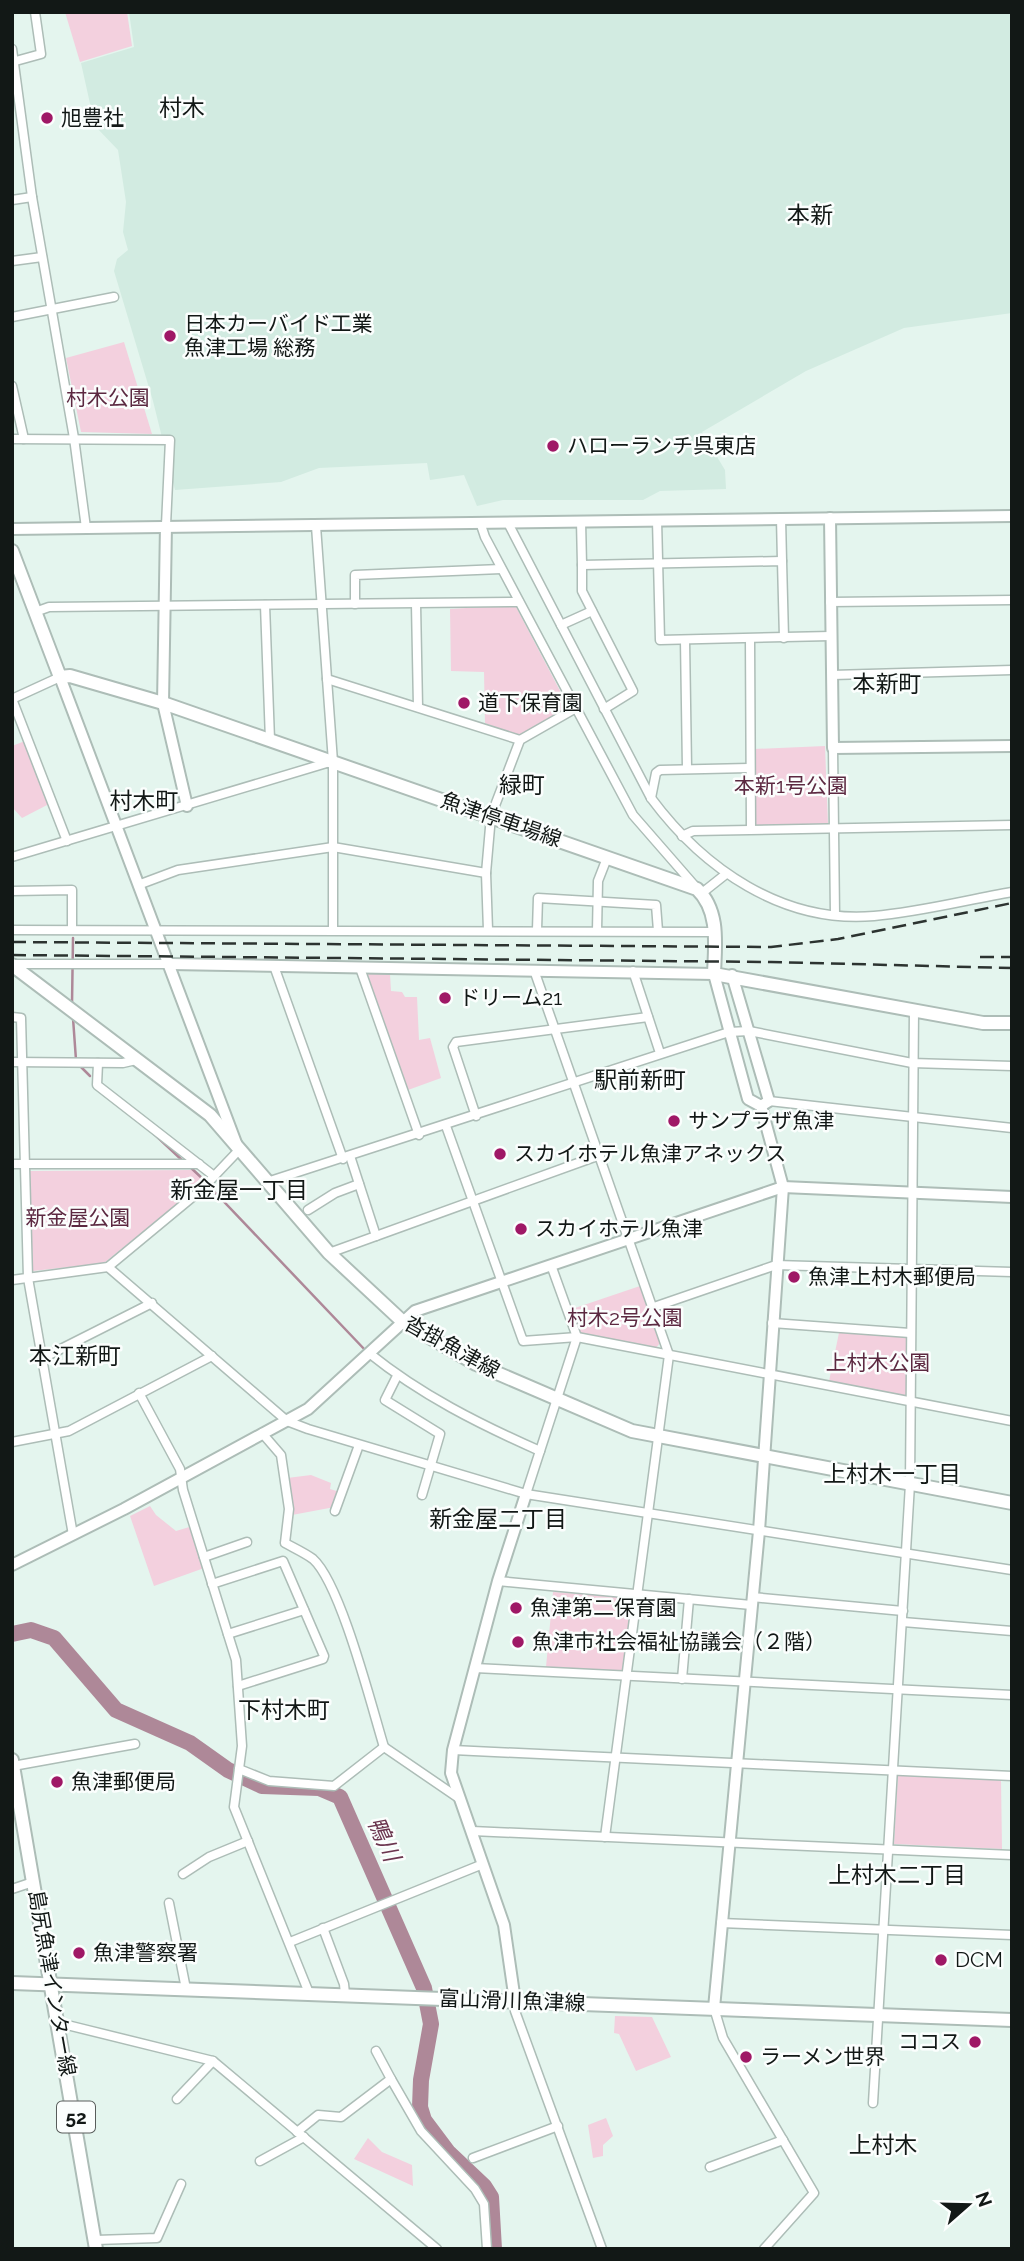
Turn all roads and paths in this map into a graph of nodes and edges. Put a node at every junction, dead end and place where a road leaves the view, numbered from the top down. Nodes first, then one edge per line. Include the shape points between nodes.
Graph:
1 (35, 12) edge
2 (12, 49) edge
3 (13, 62) edge
4 (24, 136) junction
5 (12, 139) edge
6 (32, 197) junction
7 (12, 200) edge
8 (42, 257) junction
9 (12, 261) edge
10 (114, 297) dead end
11 (51, 310) junction
12 (12, 317) edge
13 (12, 386) edge
14 (74, 438) junction
15 (12, 439) edge
16 (24, 439) junction
17 (1012, 516) edge
18 (830, 518) junction
19 (781, 519) junction
20 (657, 520) junction
21 (581, 521) junction
22 (480, 522) junction
23 (508, 523) junction
24 (166, 526) junction
25 (316, 526) junction
26 (86, 528) junction
27 (12, 529) edge
28 (12, 551) edge
29 (782, 561) junction
30 (658, 564) junction
31 (582, 565) junction
32 (501, 569) junction
33 (1012, 600) edge
34 (519, 602) junction
35 (830, 602) junction
36 (355, 604) junction
37 (416, 604) junction
38 (265, 605) junction
39 (321, 605) junction
40 (163, 606) junction
41 (592, 611) junction
42 (35, 612) junction
43 (561, 625) junction
44 (831, 636) junction
45 (784, 638) junction
46 (750, 639) junction
47 (685, 640) junction
48 (1012, 670) edge
49 (832, 675) junction
50 (60, 677) junction
51 (327, 679) junction
52 (12, 699) edge
53 (163, 703) junction
54 (418, 707) junction
55 (576, 708) junction
56 (604, 709) junction
57 (270, 740) junction
58 (520, 740) junction
59 (1012, 746) edge
60 (833, 748) junction
61 (333, 762) junction
62 (687, 768) junction
63 (749, 768) junction
64 (651, 798) junction
65 (187, 806) junction
66 (491, 816) junction
67 (1012, 825) edge
68 (116, 827) junction
69 (833, 828) junction
70 (751, 829) junction
71 (682, 836) junction
72 (67, 841) junction
73 (333, 847) junction
74 (12, 857) edge
75 (607, 858) junction
76 (486, 873) junction
77 (726, 874) junction
78 (138, 885) junction
79 (12, 891) edge
80 (700, 891) junction
81 (1012, 892) edge
82 (595, 902) junction
83 (835, 915) junction
84 (72, 929) junction
85 (155, 929) junction
86 (12, 930) edge
87 (333, 930) junction
88 (488, 930) junction
89 (537, 930) junction
90 (597, 930) junction
91 (658, 931) junction
92 (715, 932) junction
93 (12, 964) edge
94 (170, 964) junction
95 (274, 966) junction
96 (360, 968) junction
97 (534, 970) junction
98 (633, 971) junction
99 (714, 974) junction
100 (732, 975) junction
101 (914, 1010) junction
102 (12, 1017) edge
103 (648, 1017) junction
104 (1012, 1023) edge
105 (554, 1028) junction
106 (749, 1031) junction
107 (729, 1032) junction
108 (660, 1053) junction
109 (136, 1060) junction
110 (17, 1062) edge
111 (98, 1063) junction
112 (912, 1063) junction
113 (1012, 1066) edge
114 (576, 1083) junction
115 (12, 1103) edge
116 (23, 1103) junction
117 (765, 1104) junction
118 (476, 1116) junction
119 (912, 1117) junction
120 (446, 1126) junction
121 (1012, 1128) edge
122 (419, 1135) junction
123 (239, 1150) junction
124 (600, 1155) junction
125 (346, 1158) junction
126 (12, 1164) edge
127 (199, 1164) junction
128 (23, 1165) junction
129 (214, 1176) junction
130 (267, 1182) junction
131 (359, 1184) junction
132 (783, 1187) junction
133 (912, 1193) junction
134 (1012, 1197) edge
135 (473, 1199) junction
136 (308, 1210) dead end
137 (376, 1236) junction
138 (629, 1239) junction
139 (329, 1253) junction
140 (551, 1265) junction
141 (776, 1265) junction
142 (108, 1267) junction
143 (911, 1268) junction
144 (1012, 1272) edge
145 (28, 1278) junction
146 (12, 1280) edge
147 (502, 1282) junction
148 (152, 1303) junction
149 (654, 1307) junction
150 (402, 1321) junction
151 (772, 1323) junction
152 (910, 1334) junction
153 (577, 1337) junction
154 (369, 1353) junction
155 (669, 1355) junction
156 (212, 1356) junction
157 (41, 1359) junction
158 (769, 1373) junction
159 (397, 1376) junction
160 (139, 1393) junction
161 (556, 1400) junction
162 (911, 1402) junction
163 (287, 1421) junction
164 (1012, 1421) edge
165 (262, 1433) junction
166 (55, 1436) junction
167 (656, 1437) junction
168 (12, 1443) edge
169 (359, 1445) junction
170 (540, 1451) junction
171 (765, 1457) junction
172 (431, 1466) junction
173 (181, 1478) junction
174 (910, 1484) junction
175 (526, 1494) junction
176 (422, 1495) dead end
177 (1012, 1503) edge
178 (335, 1511) dead end
179 (648, 1513) junction
180 (759, 1531) junction
181 (73, 1535) junction
182 (247, 1542) dead end
183 (906, 1554) junction
184 (204, 1557) junction
185 (12, 1565) edge
186 (1012, 1570) edge
187 (498, 1581) junction
188 (212, 1584) junction
189 (637, 1594) junction
190 (689, 1599) junction
191 (752, 1601) junction
192 (304, 1610) junction
193 (903, 1611) junction
194 (903, 1622) junction
195 (1012, 1631) edge
196 (228, 1634) junction
197 (475, 1668) junction
198 (626, 1676) junction
199 (682, 1679) junction
200 (745, 1682) junction
201 (239, 1686) junction
202 (898, 1689) junction
203 (1012, 1695) edge
204 (135, 1744) dead end
205 (384, 1747) junction
206 (453, 1750) junction
207 (615, 1758) junction
208 (13, 1763) edge
209 (736, 1763) junction
210 (239, 1769) junction
211 (892, 1770) junction
212 (1012, 1776) edge
213 (460, 1799) junction
214 (472, 1831) junction
215 (604, 1837) junction
216 (248, 1841) junction
217 (729, 1843) junction
218 (887, 1850) junction
219 (1012, 1855) edge
220 (483, 1864) junction
221 (183, 1874) dead end
222 (33, 1882) junction
223 (12, 1889) edge
224 (169, 1903) dead end
225 (722, 1923) junction
226 (323, 1928) junction
227 (884, 1930) junction
228 (1012, 1935) edge
229 (290, 1942) junction
230 (12, 1983) edge
231 (51, 1985) junction
232 (186, 1989) junction
233 (309, 1993) junction
234 (345, 1994) junction
235 (515, 2001) junction
236 (714, 2008) junction
237 (879, 2014) junction
238 (1012, 2020) edge
239 (59, 2022) junction
240 (376, 2051) dead end
241 (213, 2061) junction
242 (391, 2079) junction
243 (177, 2099) dead end
244 (873, 2103) dead end
245 (558, 2126) junction
246 (300, 2134) junction
247 (783, 2140) junction
248 (473, 2158) dead end
249 (260, 2161) dead end
250 (710, 2167) dead end
251 (181, 2184) dead end
252 (96, 2244) edge
253 (438, 2249) edge
254 (487, 2249) edge
255 (602, 2249) edge
256 (764, 2249) edge

1 - 3 street via 41,54
2 - 3 street
3 - 4 street
4 - 5 street
4 - 6 street
6 - 7 street
6 - 8 street
8 - 9 street
8 - 11 street
10 - 11 street
11 - 12 street
11 - 14 street
13 - 16 street
14 - 16 street
14 - 24 street via 170,440
14 - 26 street
15 - 16 street
17 - 18 street
18 - 19 street
18 - 35 street
19 - 20 street
19 - 29 street
20 - 21 street
20 - 30 street
21 - 23 street
21 - 31 street
22 - 23 street
22 - 25 street
22 - 32 street
23 - 43 street
24 - 25 street
24 - 26 street
24 - 40 street
25 - 39 street
26 - 27 street
28 - 42 main road
29 - 30 street
29 - 45 street
30 - 31 street
30 - 47 street via 660,640
31 - 41 street via 582,591
32 - 34 street
32 - 36 street via 355,575
33 - 35 street
34 - 37 street
34 - 55 street
35 - 44 street
36 - 37 street
36 - 39 street
37 - 54 street
38 - 39 street
38 - 40 street
38 - 57 street
39 - 51 street
40 - 42 street via 49,607
40 - 53 street
41 - 43 street
41 - 56 street via 633,691
42 - 50 main road
43 - 56 street
44 - 45 street
44 - 49 street
45 - 46 street
46 - 47 street
46 - 63 street
47 - 62 street
48 - 49 street
49 - 60 street
50 - 52 street
50 - 53 main road, 魚津停車場線
50 - 68 street
51 - 54 street
51 - 61 street
52 - 72 street
53 - 57 main road, 魚津停車場線
53 - 65 street
54 - 58 street
55 - 58 street
55 - 80 street via 643,830
56 - 64 street
57 - 61 main road, 魚津停車場線
58 - 66 street
59 - 60 street
60 - 69 street
61 - 65 street
61 - 66 main road, 魚津停車場線
61 - 73 street
62 - 63 street
62 - 64 street via 656,773
63 - 70 street
64 - 71 street
65 - 68 street
66 - 75 main road, 魚津停車場線
66 - 76 street
67 - 69 street
68 - 72 street
68 - 78 street
69 - 70 street
69 - 83 street
70 - 71 street via 693,831
71 - 77 street
72 - 74 street
73 - 76 street
73 - 78 street via 177,870
73 - 87 street
75 - 80 main road, 魚津停車場線
75 - 82 street
76 - 88 street
77 - 80 street
77 - 83 street via 772,899 804,911
78 - 85 street
79 - 84 street via 72,890
80 - 92 main road via 712,912
81 - 83 street via 873,916
82 - 89 street via 538,898
82 - 90 street
82 - 91 street via 656,905
84 - 85 street
84 - 86 street
85 - 87 street
85 - 94 street
87 - 88 street
88 - 89 street
89 - 90 street
90 - 91 street
91 - 92 street
92 - 99 main road
93 - 94 street
93 - 109 main road, 沓掛魚津線
94 - 95 street
94 - 123 street
95 - 96 street
95 - 125 street
96 - 97 street
96 - 122 street
97 - 98 street
97 - 105 street
98 - 99 street
98 - 103 street
99 - 100 main road
99 - 107 street
100 - 101 main road
100 - 106 street
101 - 104 main road via 982,1023
101 - 112 street
102 - 110 street via 21,1018
103 - 105 street
103 - 108 street
105 - 114 street
105 - 118 street via 456,1042 453,1047
106 - 107 street
106 - 112 street
106 - 117 street
107 - 108 street
107 - 117 street via 748,1099
108 - 114 street
109 - 111 street
109 - 123 main road, 沓掛魚津線 via 210,1115
110 - 111 street
110 - 116 street
111 - 127 street via 97,1085
112 - 113 street
112 - 119 street
114 - 118 street
114 - 124 street
115 - 116 street
116 - 128 street
117 - 119 street
117 - 132 street
118 - 120 street
119 - 121 street
119 - 133 street
120 - 122 street
120 - 135 street
122 - 125 street
123 - 129 street
123 - 130 main road, 沓掛魚津線
124 - 135 street
124 - 138 street
125 - 130 street
125 - 131 street
126 - 128 street
127 - 128 street
127 - 129 street
128 - 145 street
129 - 142 street
130 - 139 main road, 沓掛魚津線
131 - 136 street
131 - 137 street
132 - 133 street
132 - 138 street
132 - 141 street
133 - 134 street
133 - 143 street
135 - 137 street
135 - 147 street
137 - 139 street
138 - 140 street
138 - 149 street
139 - 150 main road, 沓掛魚津線
140 - 147 street
140 - 153 street
141 - 143 street
141 - 149 street
141 - 151 street
142 - 145 street
142 - 148 street
143 - 144 street
143 - 152 street
145 - 146 street
145 - 157 street
147 - 150 street via 415,1311
147 - 153 street via 523,1342
148 - 156 street
148 - 157 street
149 - 155 street
150 - 154 street
150 - 161 main road, 沓掛魚津線 via 476,1364
151 - 152 street
151 - 158 street
152 - 162 street
153 - 155 street
153 - 161 street
154 - 159 street
154 - 163 street via 308,1409
155 - 158 street
155 - 167 street
156 - 160 street
156 - 163 street
157 - 166 street
158 - 162 street
158 - 171 street
159 - 170 street via 481,1425
159 - 172 street via 385,1400 440,1434
160 - 166 street
160 - 173 street
161 - 167 main road, 沓掛魚津線
161 - 170 street
162 - 164 street
162 - 174 street
163 - 165 street
163 - 169 street
165 - 173 street
165 - 205 street via 281,1455 289,1509 285,1543 314,1560 326,1580 360,1664
166 - 168 street
166 - 181 street
167 - 171 main road, 沓掛魚津線
167 - 179 street
169 - 172 street
169 - 178 street
170 - 175 street
171 - 174 main road, 沓掛魚津線
171 - 180 street
172 - 175 street
172 - 176 street
173 - 181 street
173 - 184 street
174 - 177 main road, 沓掛魚津線
174 - 183 street
175 - 179 street
175 - 187 street
179 - 180 street
179 - 189 street
180 - 183 street
180 - 191 street
181 - 185 street
182 - 184 street
183 - 186 street
183 - 193 street
184 - 188 street
187 - 189 street
187 - 197 street
188 - 192 street via 283,1561
188 - 196 street
189 - 190 street
189 - 198 street
190 - 191 street
190 - 199 street
191 - 193 street
191 - 200 street
192 - 196 street
192 - 201 street via 323,1659
193 - 194 street
194 - 195 street
194 - 202 street
196 - 201 street
197 - 198 street
197 - 206 street
198 - 199 street
198 - 207 street
199 - 200 street
200 - 202 street
200 - 209 street
201 - 210 street
202 - 203 street
202 - 211 street
204 - 208 street
205 - 210 street via 334,1786 269,1781
205 - 213 street
206 - 207 street
206 - 213 street via 451,1773
207 - 209 street
207 - 215 street
208 - 222 main road, 島尻魚津インター線 / 52
209 - 211 street
209 - 217 street
210 - 216 street via 234,1807
211 - 212 street
211 - 218 street
213 - 214 street
214 - 215 street
214 - 220 street
215 - 217 street
216 - 221 street
216 - 229 street
217 - 218 street
217 - 225 street
218 - 219 street
218 - 227 street
220 - 226 street
220 - 235 street via 504,1925
222 - 223 street
222 - 231 main road, 島尻魚津インター線 / 52
224 - 232 street
225 - 227 street
225 - 236 street
226 - 229 street
226 - 234 street
227 - 228 street
227 - 237 street
229 - 233 street
230 - 231 main road, 富山滑川魚津線
231 - 232 main road, 富山滑川魚津線
231 - 239 main road, 島尻魚津インター線 / 52
232 - 233 main road, 富山滑川魚津線
233 - 234 main road, 富山滑川魚津線
234 - 235 main road, 富山滑川魚津線
235 - 236 main road, 富山滑川魚津線
235 - 245 street
236 - 237 main road, 富山滑川魚津線
236 - 247 street via 723,2038
237 - 238 main road, 富山滑川魚津線
237 - 244 street
239 - 241 street
239 - 252 main road, 島尻魚津インター線 / 52
240 - 242 street
241 - 243 street
241 - 246 street
242 - 246 street via 341,2117 318,2115
242 - 254 street via 421,2131 484,2204
245 - 248 street
245 - 255 street
246 - 249 street
246 - 253 street
247 - 250 street
247 - 256 street via 814,2193
251 - 252 street via 157,2238

